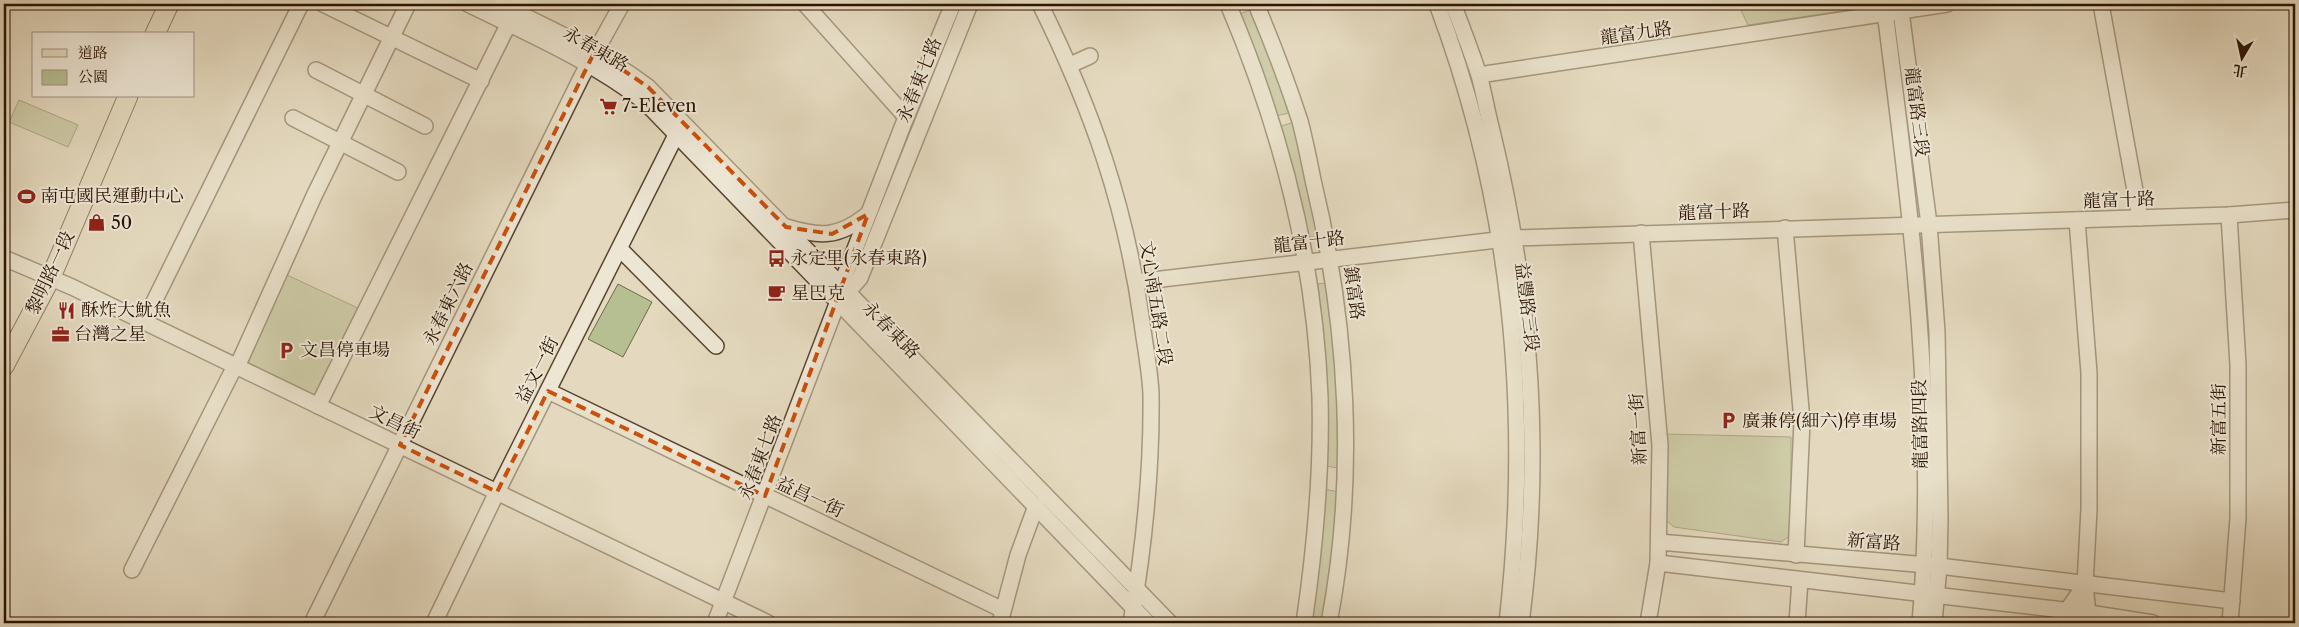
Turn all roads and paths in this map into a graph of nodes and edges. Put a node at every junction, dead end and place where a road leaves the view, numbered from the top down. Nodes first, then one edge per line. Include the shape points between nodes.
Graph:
1 (169, 4) edge
2 (302, 4) edge
3 (323, 4) edge
4 (408, 4) edge
5 (468, 4) edge
6 (499, 4) edge
7 (622, 4) edge
8 (805, 4) edge
9 (953, 4) edge
10 (970, 4) edge
11 (1040, 4) edge
12 (1228, 4) edge
13 (1256, 4) edge
14 (1437, 4) edge
15 (1453, 4) edge
16 (1947, 4) edge
17 (2101, 4) edge
18 (1901, 7) edge
19 (1885, 8) edge
20 (512, 18) junction
21 (156, 32) edge
22 (391, 38) junction
23 (1090, 56) dead end
24 (592, 58) junction
25 (1070, 65) junction
26 (316, 70) dead end
27 (1479, 76) junction
28 (481, 81) junction
29 (363, 95) junction
30 (127, 98) edge
31 (1298, 116) junction
32 (906, 117) junction
33 (293, 118) dead end
34 (1272, 124) junction
35 (425, 126) dead end
36 (676, 135) junction
37 (340, 142) junction
38 (398, 172) dead end
39 (2295, 210) edge
40 (868, 214) junction
41 (2229, 215) junction
42 (2140, 218) junction
43 (2077, 220) junction
44 (1912, 224) junction
45 (1929, 224) junction
46 (786, 227) junction
47 (1785, 228) junction
48 (1641, 233) junction
49 (1507, 239) junction
50 (620, 249) junction
51 (4, 258) edge
52 (1330, 258) junction
53 (1305, 262) junction
54 (51, 277) junction
55 (1136, 282) junction
56 (844, 287) junction
57 (837, 304) junction
58 (144, 322) junction
59 (716, 346) dead end
60 (4, 366) edge
61 (236, 366) junction
62 (548, 391) junction
63 (318, 406) junction
64 (400, 446) junction
65 (1318, 479) junction
66 (1344, 479) junction
67 (497, 492) junction
68 (764, 496) junction
69 (1036, 506) junction
70 (1659, 542) junction
71 (1796, 555) junction
72 (1658, 564) junction
73 (1932, 566) junction
74 (132, 570) dead end
75 (1800, 580) junction
76 (2085, 584) junction
77 (1136, 589) junction
78 (1930, 595) junction
79 (2232, 601) junction
80 (724, 602) junction
81 (1002, 616) edge
82 (1132, 616) edge
83 (2063, 617) edge
84 (2089, 618) edge
85 (312, 623) edge
86 (434, 623) edge
87 (715, 623) edge
88 (768, 623) edge
89 (1148, 623) edge
90 (1170, 623) edge
91 (1304, 623) edge
92 (1329, 623) edge
93 (1507, 623) edge
94 (1521, 623) edge
95 (1648, 623) edge
96 (1797, 623) edge
97 (1920, 623) edge
98 (1934, 623) edge
99 (2153, 623) edge
100 (2230, 623) edge

1 - 21 main road
2 - 58 street
3 - 22 street
4 - 22 street
5 - 20 street, 永春東路
6 - 20 street, 永春東路
7 - 24 street, 永春東六路
8 - 32 street
9 - 32 street, 永春東七路
10 - 56 street, 永春東七路 via 860,278
11 - 25 street, 文心南五路二段
12 - 34 street
13 - 31 street, 鎮富路
14 - 49 street, 益豐路三段 via 1470,102
15 - 27 street, 益豐路三段
16 - 18 street, 龍富九路
17 - 42 street
18 - 19 street, 龍富九路
18 - 45 street, 龍富路三段
19 - 27 street, 龍富九路
19 - 44 street, 龍富路三段
20 - 24 street, 永春東路
20 - 28 street
22 - 28 street
22 - 29 street
23 - 25 street
24 - 36 street, 永春東路 via 646,103
24 - 46 street, 永春東路 via 648,87
24 - 64 street, 永春東六路
25 - 55 street, 文心南五路二段 via 1111,174
26 - 29 street
27 - 49 street, 益豐路三段 via 1501,166
28 - 63 street
29 - 35 street
29 - 37 street
30 - 54 main road, 黎明路一段
31 - 34 street
31 - 52 street, 鎮富路
32 - 40 street, 永春東七路
33 - 37 street
34 - 53 street via 1283,154
36 - 50 street, 益文一街
36 - 57 street, 永春東路
37 - 38 street
37 - 61 street
39 - 41 street, 龍富十路
40 - 46 street via 848,228 832,234 815,234
40 - 56 street, 永春東七路
41 - 42 street, 龍富十路
41 - 79 street, 新富五街 via 2238,365 2238,518
42 - 43 street, 龍富十路
43 - 45 street, 龍富十路
43 - 76 street via 2089,382 2090,509
44 - 45 street, 龍富十路
44 - 47 street, 龍富十路
44 - 73 street, 龍富路四段
45 - 73 street, 龍富路四段 via 1937,332 1940,473
46 - 56 street, 永春東路
47 - 48 street, 龍富十路
47 - 71 street via 1802,421
48 - 49 street, 龍富十路
48 - 70 street, 新富一街 via 1660,446
49 - 52 street, 龍富十路
49 - 93 street, 益豐路三段 via 1518,418 1516,520
49 - 94 street, 益豐路三段 via 1527,338 1533,438 1529,552
50 - 59 street
50 - 62 street, 益文一街
51 - 54 street, 文昌街
52 - 53 street, 龍富十路
52 - 66 street, 鎮富路 via 1339,313
53 - 55 street, 龍富十路
53 - 65 street via 1320,397
54 - 58 street, 文昌街
54 - 60 main road, 黎明路一段
55 - 77 street, 文心南五路二段 via 1151,392 1150,479
56 - 57 street, 永春東七路
56 - 77 street, 永春東路
57 - 68 street, 永春東七路
57 - 69 street, 永春東路
58 - 61 street, 文昌街
61 - 63 street, 文昌街
61 - 74 street
62 - 67 street, 益文一街
62 - 68 street, 益昌一街
63 - 64 street, 文昌街
64 - 67 street, 文昌街
64 - 85 street, 永春東六路
65 - 66 street
65 - 91 street
66 - 92 street, 鎮富路 via 1336,585
67 - 80 street, 文昌街
67 - 86 street, 益文一街
68 - 80 street, 永春東七路
68 - 81 street, 益昌一街
69 - 81 street via 1018,555
69 - 82 street, 永春東路
70 - 71 street, 新富路
70 - 72 street, 新富一街
71 - 73 street, 新富路
72 - 75 street
72 - 95 street, 新富一街
73 - 76 street, 新富路
73 - 78 street, 龍富路四段
75 - 78 street
75 - 96 street
76 - 79 street, 新富路
76 - 83 street
76 - 84 street
77 - 82 street, 文心南五路二段
77 - 90 street, 永春東路
78 - 83 street
78 - 97 street, 龍富路四段
78 - 98 street, 龍富路四段
79 - 100 street, 新富五街
80 - 87 street, 永春東七路
80 - 88 street, 文昌街
82 - 89 street, 永春東路
83 - 84 street
84 - 99 street

